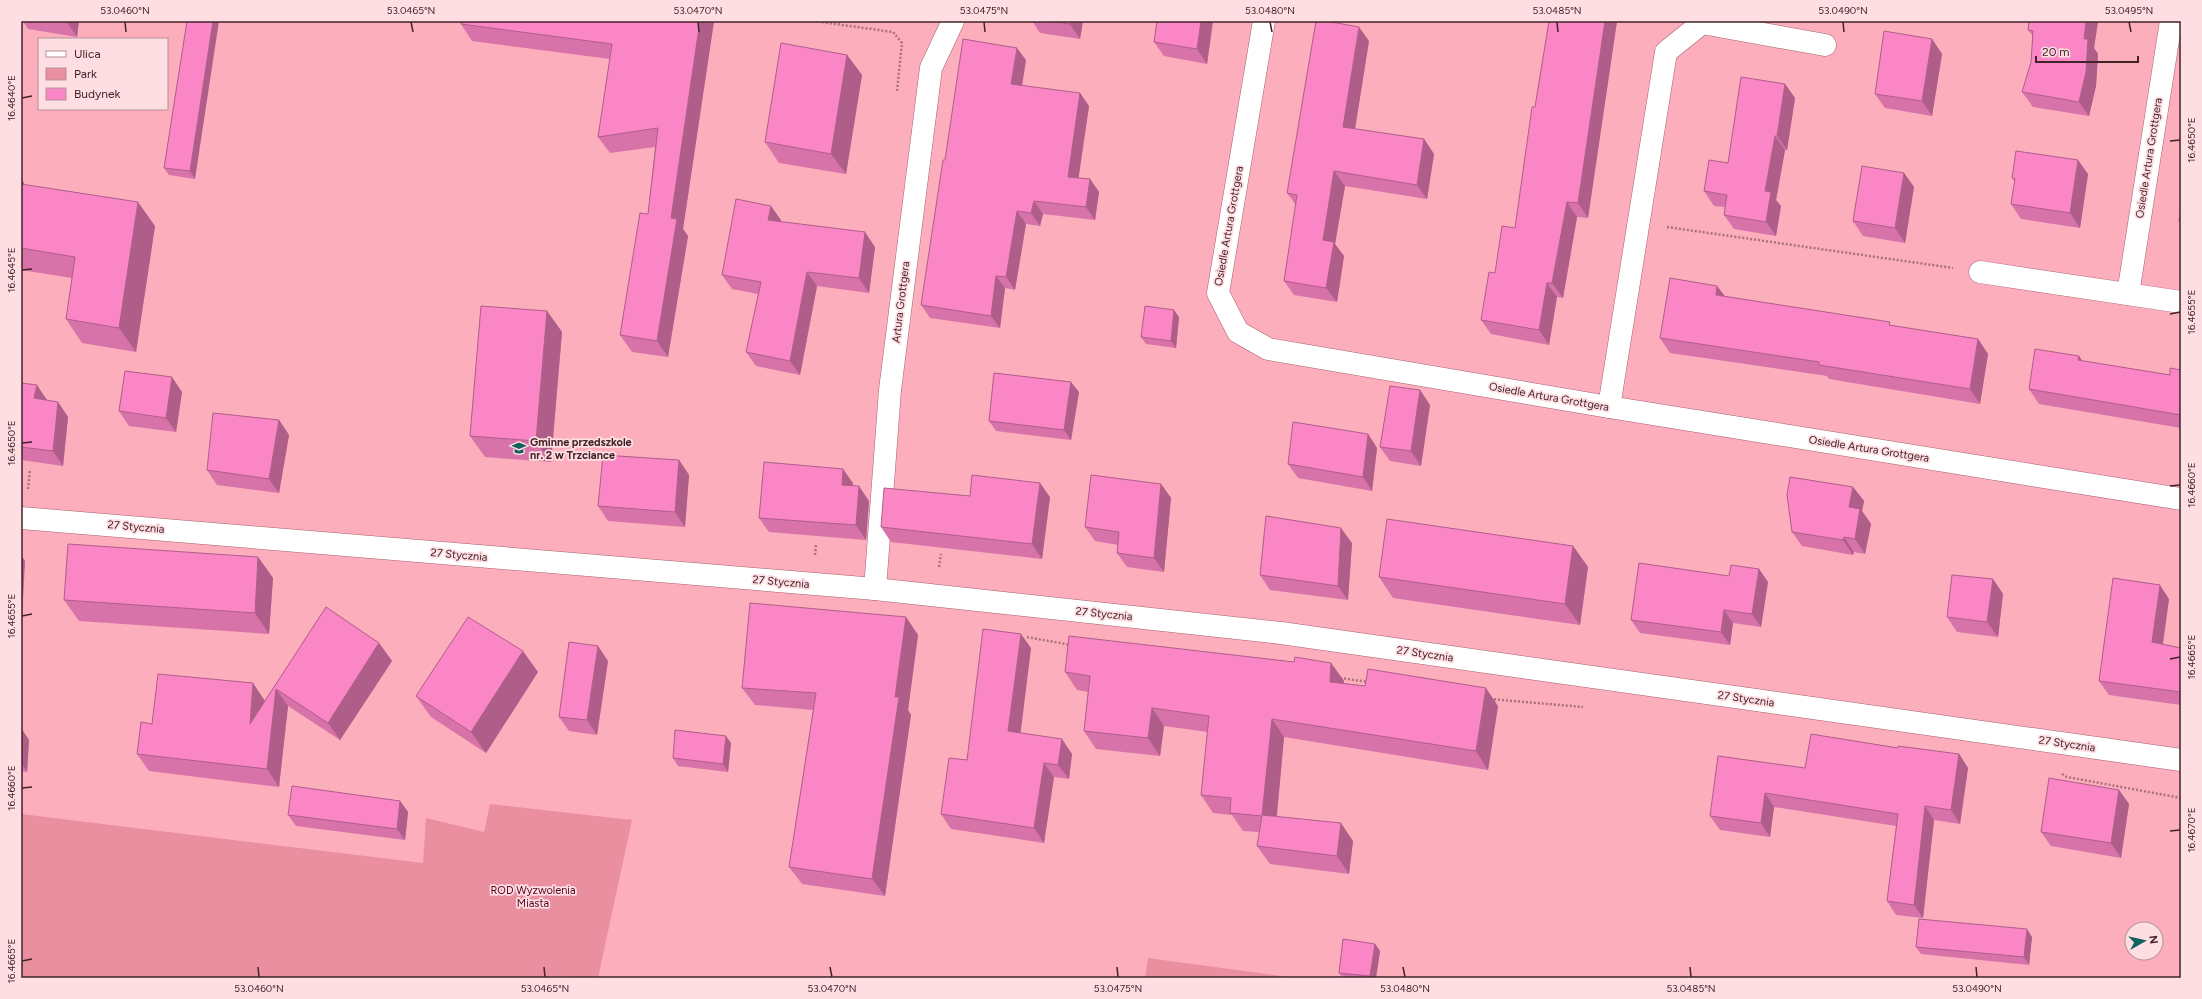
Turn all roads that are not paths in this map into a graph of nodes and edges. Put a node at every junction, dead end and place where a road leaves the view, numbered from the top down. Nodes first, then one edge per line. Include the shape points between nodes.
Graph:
1 (953, 21) edge
2 (1264, 21) edge
3 (2171, 21) edge
4 (1825, 45) dead end
5 (1980, 272) road end
6 (2128, 294) junction
7 (2181, 302) edge
8 (1609, 407) junction
9 (2181, 499) edge
10 (21, 518) edge
11 (875, 589) junction
12 (2181, 760) edge

1 - 11 street, Artura Grottgera via 931,68 890,390
2 - 8 street, Osiedle Artura Grottgera via 1218,293 1238,332 1268,349
3 - 6 street, Osiedle Artura Grottgera
4 - 8 street via 1702,23 1666,52
5 - 6 street
6 - 7 street
8 - 9 street, Osiedle Artura Grottgera
10 - 11 street, 27 Stycznia
11 - 12 street, 27 Stycznia via 1281,633

